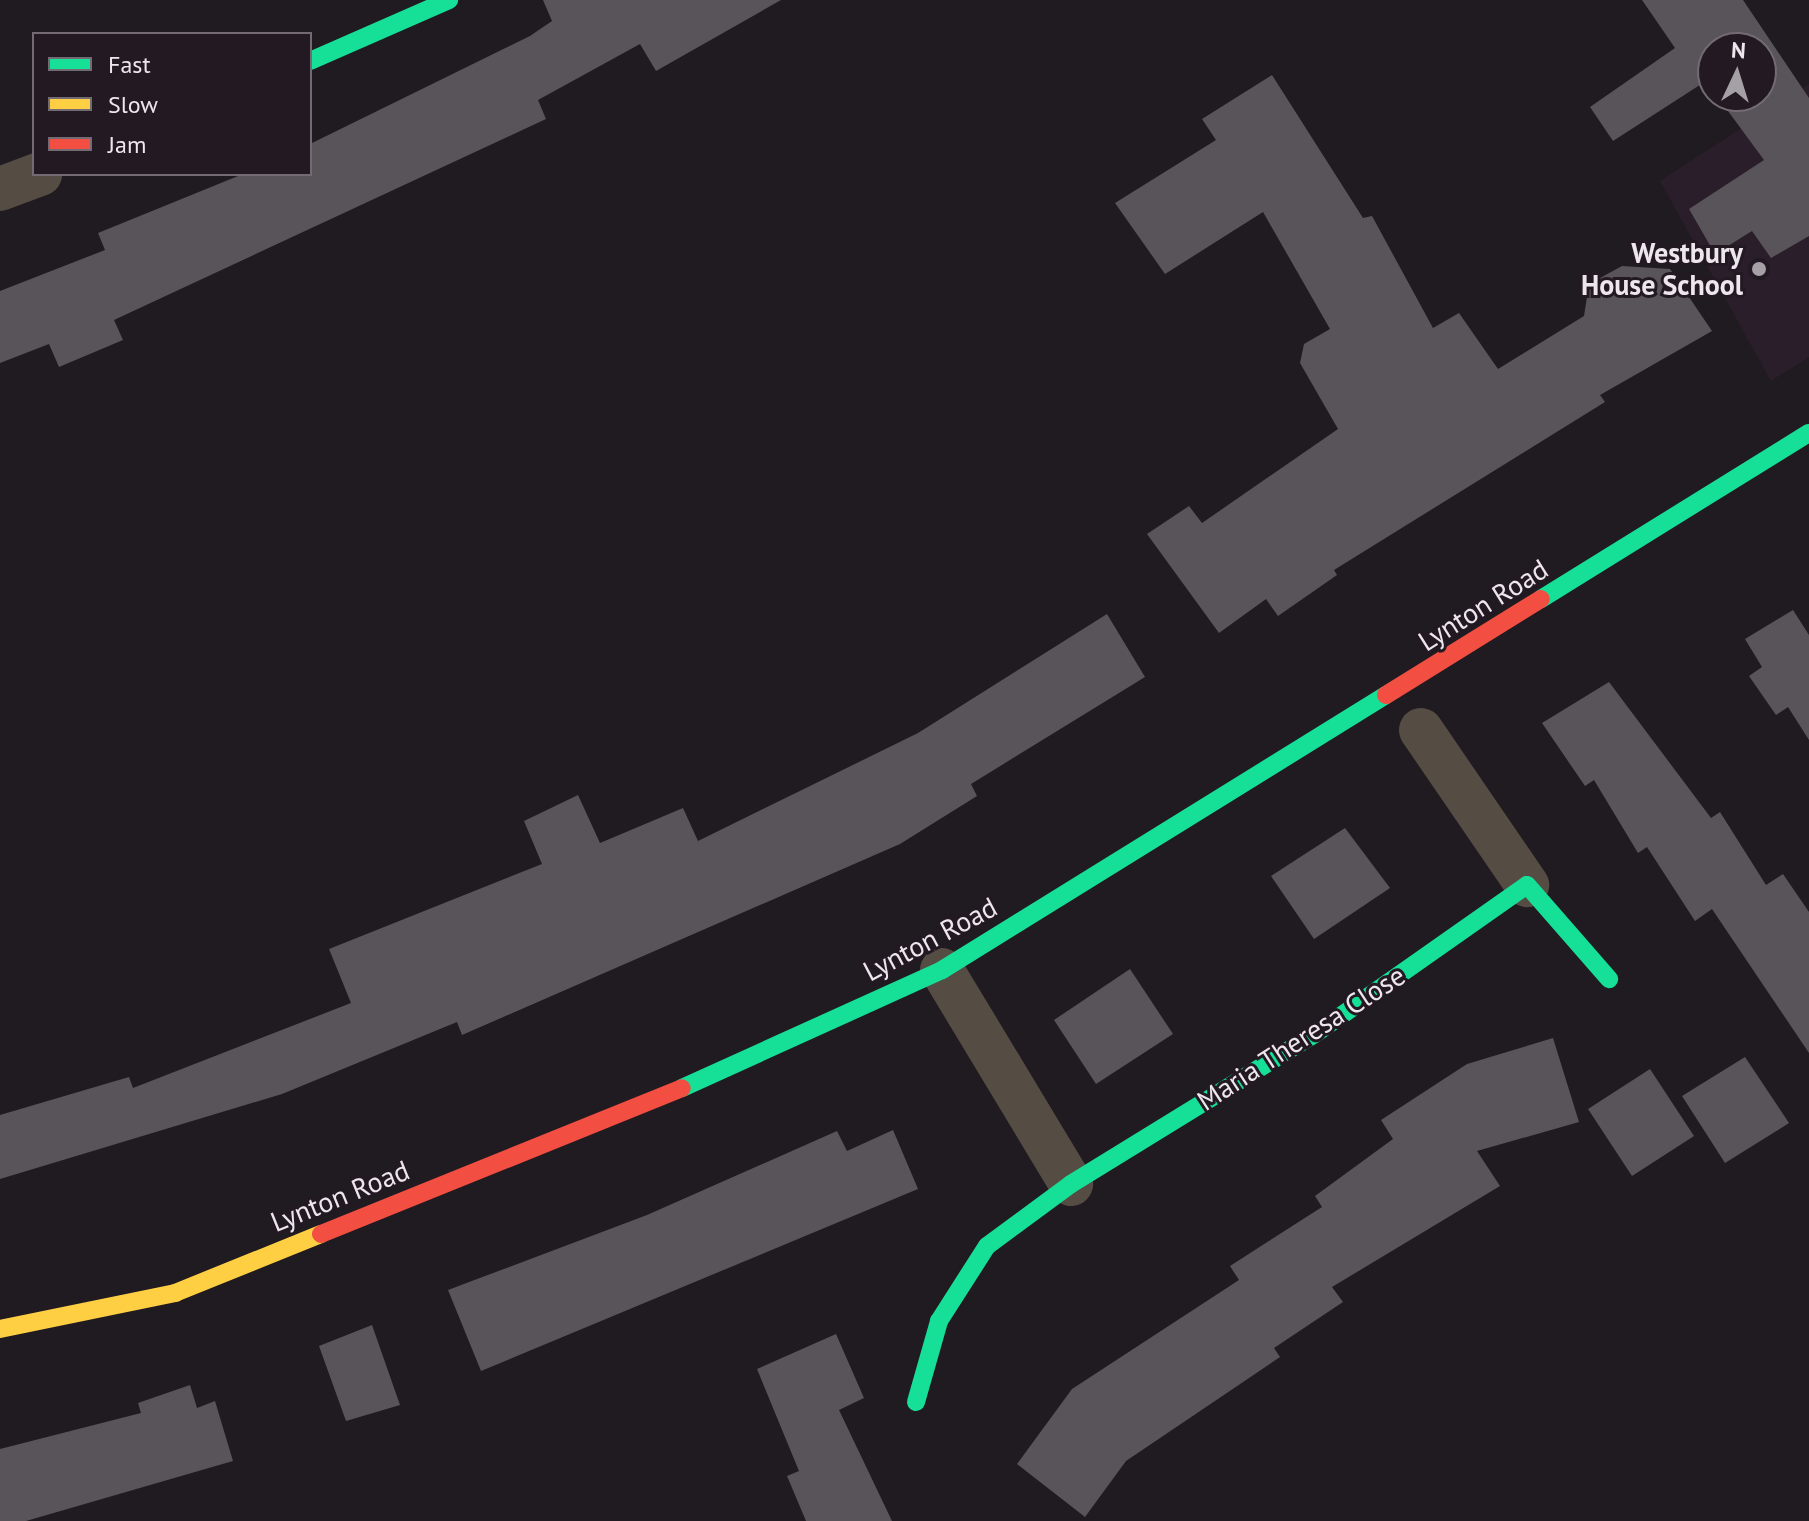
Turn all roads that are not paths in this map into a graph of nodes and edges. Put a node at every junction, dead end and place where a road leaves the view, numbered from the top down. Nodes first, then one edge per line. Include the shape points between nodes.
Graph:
1 (449, 0) edge
2 (312, 60) edge
3 (35, 176) edge
4 (0, 189) edge
5 (1809, 433) edge
6 (1421, 730) dead end
7 (1527, 885) junction
8 (942, 970) junction
9 (1609, 979) dead end
10 (1071, 1184) junction
11 (0, 1329) edge
12 (916, 1402) dead end

1 - 2 street
3 - 4 street
5 - 8 street, Lynton Road
6 - 7 street
7 - 9 street
7 - 10 street, Maria Theresa Close via 1315,1034
8 - 10 street
8 - 11 street, Lynton Road via 765,1054 175,1293
10 - 12 street, Maria Theresa Close via 987,1246 939,1321

